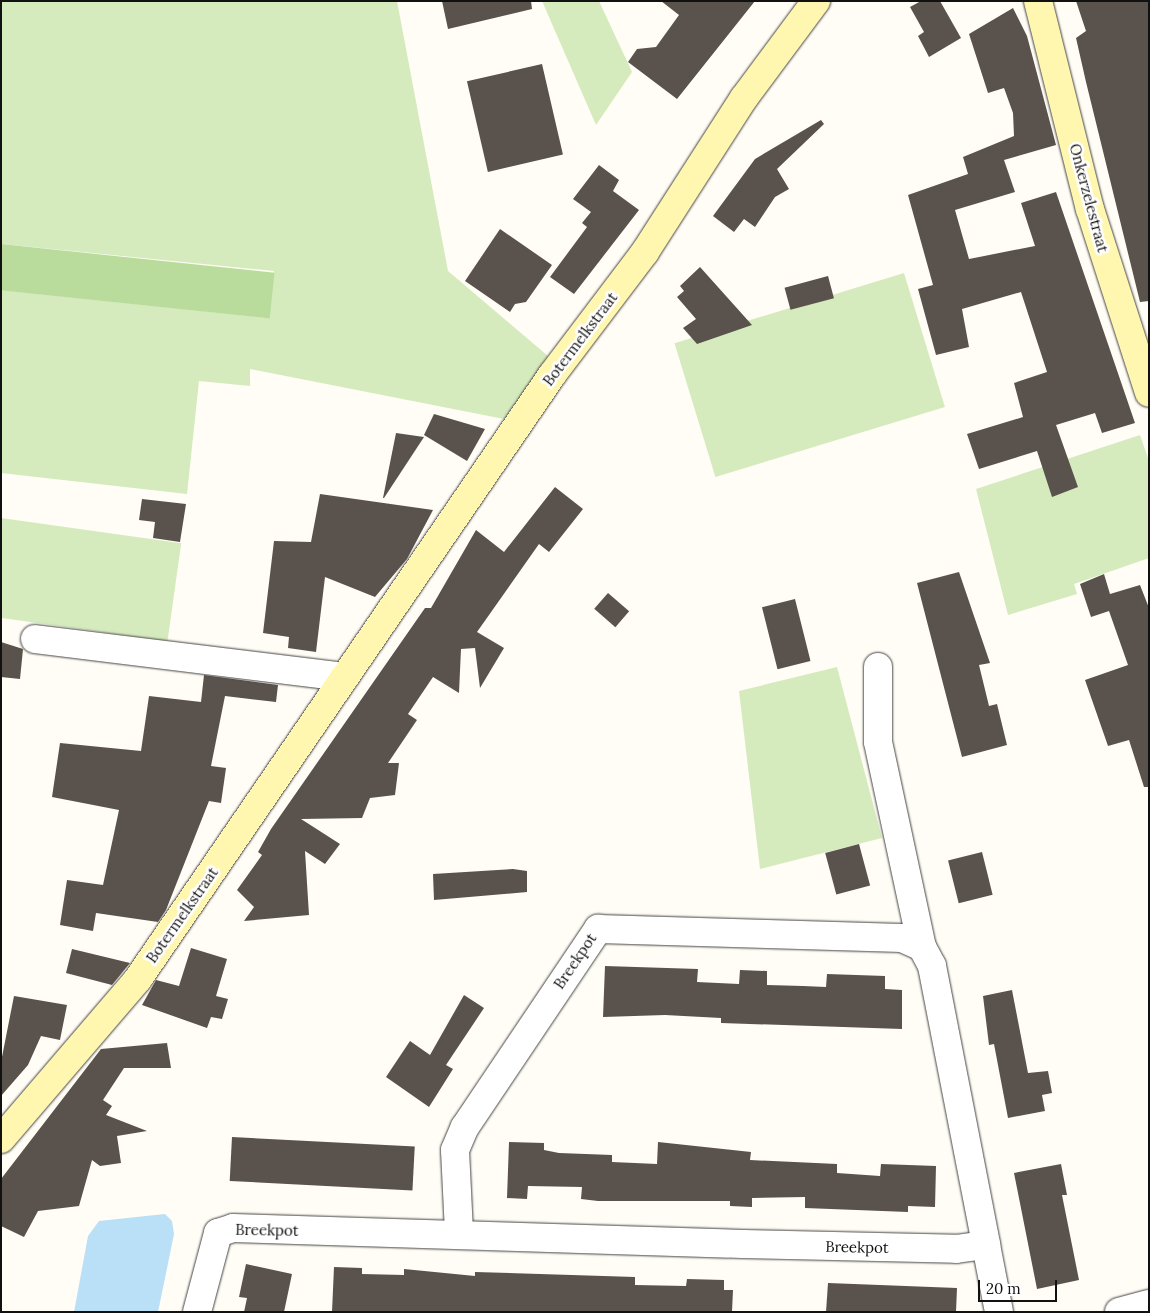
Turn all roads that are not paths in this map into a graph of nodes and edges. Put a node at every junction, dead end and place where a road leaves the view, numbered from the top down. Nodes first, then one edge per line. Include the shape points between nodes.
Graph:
1 (816, 1) edge
2 (1038, 1) edge
3 (1149, 393) edge
4 (35, 639) dead end
5 (878, 667) dead end
6 (346, 678) junction
7 (922, 947) junction
8 (1, 1139) edge
9 (459, 1232) junction
10 (986, 1245) junction
11 (1149, 1304) edge
12 (197, 1312) edge
13 (999, 1312) edge
14 (1118, 1312) edge

1 - 6 street, Botermelkstraat
2 - 3 street, Onkerzelestraat via 1090,209
4 - 6 street
5 - 7 street via 878,742
6 - 8 street, Botermelkstraat via 138,979
7 - 9 street, Breekpot via 902,938 598,929 465,1127 456,1150
7 - 10 street via 932,966
9 - 10 street, Breekpot via 743,1244 956,1249
9 - 12 street, Breekpot via 233,1228 218,1233
10 - 13 street
11 - 14 street

